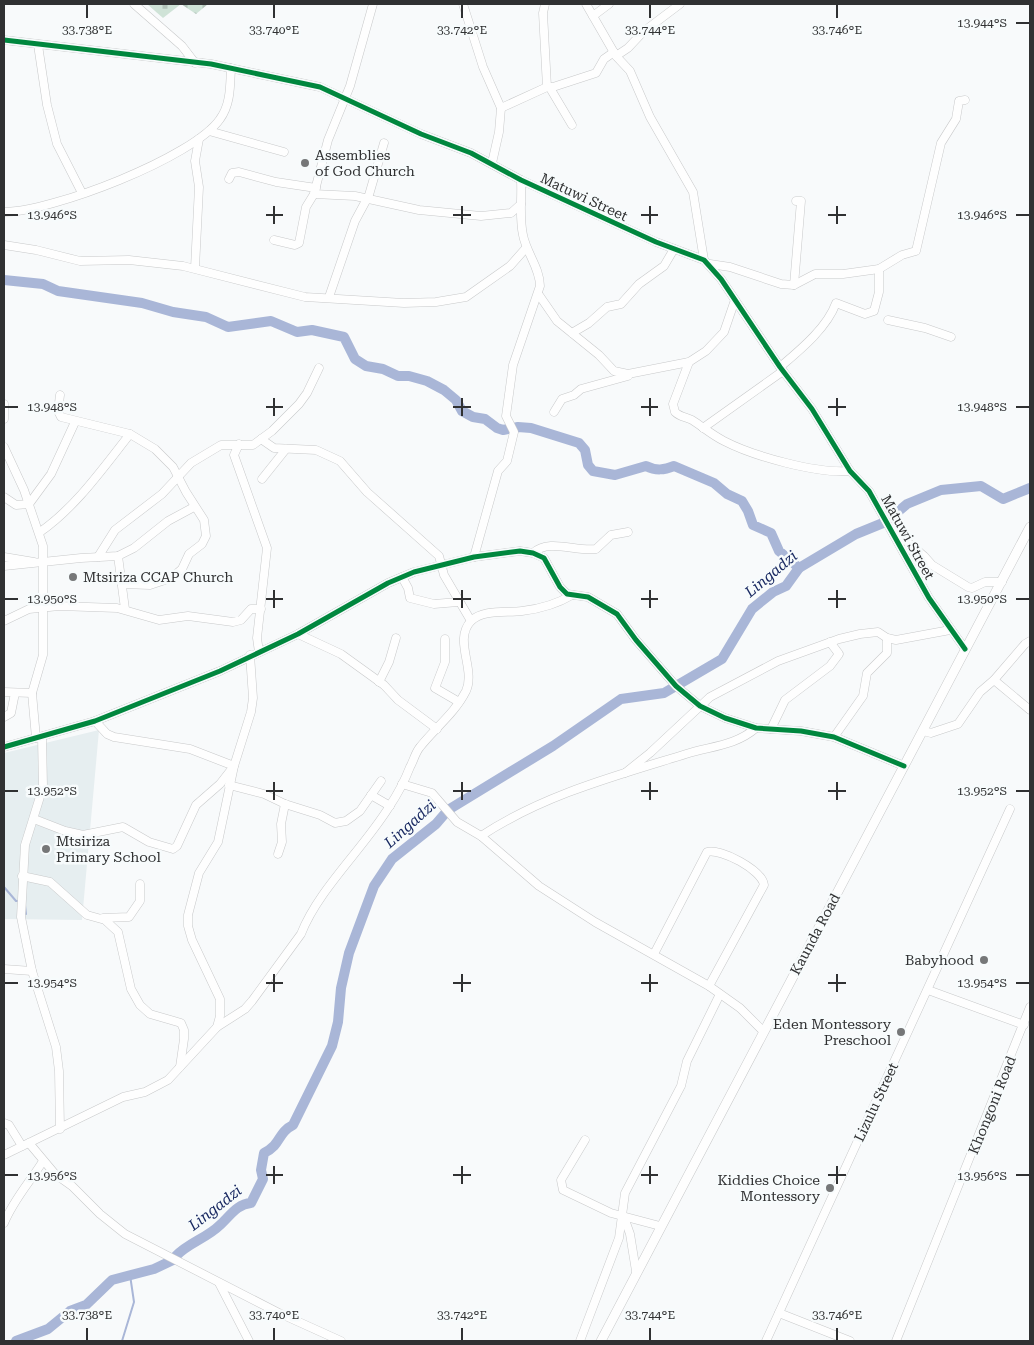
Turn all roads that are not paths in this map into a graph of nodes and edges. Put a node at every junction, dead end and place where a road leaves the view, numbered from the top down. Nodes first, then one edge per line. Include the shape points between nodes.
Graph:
1 (134, 4) edge
2 (373, 4) edge
3 (463, 4) edge
4 (545, 4) edge
5 (586, 4) edge
6 (609, 4) edge
7 (680, 4) edge
8 (593, 16) junction
9 (4, 40) edge
10 (38, 45) junction
11 (615, 54) junction
12 (195, 63) junction
13 (231, 68) junction
14 (548, 87) junction
15 (345, 99) junction
16 (965, 100) dead end
17 (501, 108) junction
18 (572, 125) dead end
19 (209, 131) junction
20 (199, 139) junction
21 (384, 143) dead end
22 (284, 152) dead end
23 (492, 164) junction
24 (228, 179) dead end
25 (521, 180) junction
26 (315, 191) junction
27 (82, 193) junction
28 (367, 199) junction
29 (796, 201) dead end
30 (521, 204) junction
31 (4, 212) edge
32 (274, 240) dead end
33 (4, 245) edge
34 (526, 248) junction
35 (674, 249) junction
36 (707, 262) junction
37 (195, 268) junction
38 (879, 269) junction
39 (794, 285) junction
40 (538, 295) junction
41 (329, 297) junction
42 (735, 300) junction
43 (888, 320) dead end
44 (572, 333) junction
45 (951, 337) dead end
46 (688, 362) junction
47 (319, 368) dead end
48 (782, 369) junction
49 (638, 374) junction
50 (60, 395) dead end
51 (4, 404) edge
52 (554, 412) dead end
53 (4, 419) edge
54 (75, 422) junction
55 (702, 428) junction
56 (130, 434) junction
57 (261, 439) junction
58 (238, 444) junction
59 (4, 448) edge
60 (286, 448) junction
61 (850, 471) junction
62 (178, 476) junction
63 (262, 479) dead end
64 (4, 497) edge
65 (29, 504) junction
66 (194, 507) junction
67 (1030, 527) edge
68 (890, 528) junction
69 (40, 532) junction
70 (628, 532) dead end
71 (533, 553) junction
72 (118, 556) junction
73 (4, 557) edge
74 (98, 557) junction
75 (474, 557) junction
76 (41, 563) junction
77 (442, 564) junction
78 (4, 566) edge
79 (402, 577) junction
80 (1002, 582) junction
81 (122, 584) junction
82 (572, 596) junction
83 (458, 602) junction
84 (44, 607) junction
85 (261, 608) junction
86 (125, 609) junction
87 (4, 621) edge
88 (471, 621) junction
89 (950, 630) junction
90 (298, 634) junction
91 (396, 638) dead end
92 (887, 638) junction
93 (445, 639) dead end
94 (1030, 641) edge
95 (830, 642) junction
96 (965, 649) junction
97 (258, 652) junction
98 (250, 655) junction
99 (994, 680) junction
100 (379, 682) junction
101 (4, 692) edge
102 (16, 693) junction
103 (32, 693) junction
104 (459, 702) junction
105 (700, 706) junction
106 (1030, 710) edge
107 (4, 717) edge
108 (95, 721) junction
109 (756, 728) junction
110 (437, 729) junction
111 (771, 729) junction
112 (922, 731) junction
113 (834, 737) junction
114 (39, 738) junction
115 (4, 747) edge
116 (234, 766) junction
117 (904, 766) junction
118 (625, 773) junction
119 (381, 781) dead end
120 (402, 784) junction
121 (229, 785) junction
122 (371, 795) junction
123 (284, 804) junction
124 (390, 806) junction
125 (1010, 809) dead end
126 (34, 819) junction
127 (481, 836) junction
128 (278, 854) dead end
129 (22, 876) junction
130 (140, 884) dead end
131 (101, 918) junction
132 (654, 954) junction
133 (4, 969) edge
134 (32, 971) junction
135 (709, 986) junction
136 (928, 990) junction
137 (720, 994) junction
138 (1030, 1007) edge
139 (1024, 1026) junction
140 (216, 1027) junction
141 (763, 1031) junction
142 (179, 1069) junction
143 (4, 1123) edge
144 (60, 1128) junction
145 (585, 1140) dead end
146 (25, 1145) junction
147 (4, 1155) edge
148 (43, 1161) junction
149 (623, 1216) junction
150 (4, 1220) edge
151 (660, 1226) junction
152 (636, 1271) junction
153 (219, 1282) junction
154 (779, 1312) junction
155 (250, 1341) edge
156 (341, 1341) edge
157 (580, 1341) edge
158 (601, 1341) edge
159 (766, 1341) edge
160 (850, 1341) edge
161 (896, 1341) edge

1 - 12 street via 177,41
2 - 15 street
3 - 17 street via 483,67
4 - 14 street
5 - 8 street
6 - 8 street
7 - 11 street
8 - 11 street
9 - 10 street, Matuwi Street
10 - 12 street, Matuwi Street
10 - 27 street via 57,144
11 - 14 street via 604,59 596,73
11 - 36 street via 630,71 650,117 694,192
12 - 13 street, Matuwi Street
13 - 15 street, Matuwi Street via 320,88
13 - 19 street via 227,105 219,121
14 - 17 street
14 - 18 street
15 - 23 street, Matuwi Street
15 - 26 street via 328,140
16 - 38 street via 959,101 956,119 941,143 916,251 902,255
17 - 23 street
19 - 20 street
19 - 22 street
20 - 27 street via 134,174
20 - 37 street via 195,161 199,187
21 - 28 street
23 - 25 street, Matuwi Street
24 - 26 street via 232,173 239,172
25 - 30 street
25 - 35 street, Matuwi Street
26 - 28 street
26 - 32 street via 306,207 297,245
27 - 31 street via 24,212
28 - 30 street via 419,210 481,216 511,213
28 - 41 street via 355,221
29 - 39 street via 801,201 801,216
30 - 34 street
33 - 37 street via 80,261 129,260
34 - 40 street via 539,277
34 - 41 street via 510,266 466,297 404,303
35 - 36 street, Matuwi Street
35 - 44 street via 664,266 639,284 621,304 607,307
36 - 39 street
36 - 42 street, Matuwi Street
37 - 41 street via 291,294
38 - 39 street via 815,274
38 - 48 street via 877,304 871,313 865,314 836,303 832,314
40 - 44 street via 555,318
40 - 75 street via 513,365 506,416 514,432 507,461 498,471
42 - 46 street via 720,338
42 - 48 street, Matuwi Street
43 - 45 street
44 - 49 street via 614,371
46 - 49 street
46 - 55 street via 673,408 678,415
47 - 57 street via 299,404
48 - 55 street
48 - 61 street, Matuwi Street via 812,409
49 - 52 street via 581,389 562,399
50 - 54 street via 58,412 61,417
51 - 53 street
54 - 56 street
54 - 65 street via 51,474
55 - 61 street via 750,452 807,467
56 - 62 street via 167,459
56 - 69 street via 89,486
57 - 58 street via 249,446
57 - 60 street via 274,448
58 - 62 street via 228,443 212,449
58 - 85 street via 234,455 267,548
59 - 65 street
60 - 63 street
60 - 77 street via 316,450 340,461 367,492 439,556
61 - 68 street, Matuwi Street via 870,491
62 - 66 street
62 - 74 street via 162,494 116,530
64 - 65 street via 16,505
65 - 69 street
66 - 72 street
66 - 81 street via 204,520 206,536 202,544 189,554 182,569 162,583
67 - 80 main road, Kaunda Road
68 - 80 street via 932,565 972,588 985,582
68 - 89 street, Matuwi Street via 910,568
69 - 76 street
70 - 71 street via 611,535 596,549 542,546
71 - 75 street via 509,552
71 - 82 street via 547,561 560,587
72 - 74 street
72 - 81 street
73 - 76 street
74 - 76 street
75 - 77 street
76 - 78 street
76 - 84 street
77 - 79 street
77 - 83 street
79 - 83 street via 410,598 434,604
79 - 90 street
80 - 96 main road, Kaunda Road
81 - 86 street
82 - 88 street via 529,610 484,613
82 - 105 street via 593,599 617,614 676,686
83 - 88 street
84 - 86 street
84 - 87 street
84 - 103 street via 43,654
85 - 86 street via 251,609 241,620 233,622 188,616 159,620
85 - 97 street
88 - 104 street via 464,641 468,684
89 - 92 street via 922,637
89 - 96 street, Matuwi Street
90 - 97 street
90 - 100 street via 341,654
91 - 100 street
92 - 95 street via 873,632
92 - 113 street via 887,653 868,674 864,696
93 - 104 street via 445,662 436,688
94 - 99 street
95 - 105 street via 778,661 710,697
95 - 111 street via 839,654 830,666 785,700
96 - 112 main road, Kaunda Road
97 - 98 street
98 - 108 street via 220,671
98 - 116 street via 251,712
99 - 106 street
99 - 112 street via 980,692 957,726 930,733
100 - 110 street
101 - 102 street
102 - 103 street
102 - 107 street via 11,713
103 - 114 street
104 - 110 street
105 - 109 street
105 - 118 street
108 - 114 street
108 - 116 street via 114,737 190,749
109 - 111 street
109 - 118 street via 725,745
110 - 120 street via 419,748
111 - 113 street via 801,730
112 - 117 main road, Kaunda Road
113 - 117 street
114 - 115 street
114 - 126 street via 43,787
116 - 121 street
116 - 126 street via 220,784 196,805 177,846 172,849 149,842 123,827 83,835
117 - 141 main road, Kaunda Road
118 - 127 street via 564,793
119 - 122 street
120 - 124 street
120 - 127 street via 432,793 456,822
121 - 123 street via 264,794
121 - 140 street via 218,842 199,873 187,922 220,999
122 - 123 street via 360,811 344,822 332,822
122 - 124 street
123 - 128 street via 282,842
124 - 140 street via 360,850 328,888 301,934 252,1001 228,1022
125 - 136 street, Lizulu Street
126 - 129 street via 25,845
127 - 132 street via 539,886
129 - 131 street via 50,882 87,915
129 - 134 street via 22,917
130 - 131 street via 140,901 129,917
131 - 142 street via 118,932 131,989 140,1005 150,1014 181,1023 184,1039
132 - 135 street
132 - 135 street via 707,852 717,851 756,871 764,885
133 - 134 street
134 - 144 street via 57,1053
135 - 137 street
136 - 139 street
136 - 154 street, Lizulu Street
137 - 141 street
137 - 149 street via 687,1061 680,1086 625,1193
138 - 139 street, Khongoni Road
139 - 161 street, Khongoni Road
140 - 142 street
141 - 151 main road, Kaunda Road
142 - 144 street via 168,1080 145,1092 123,1097
143 - 146 street
144 - 146 street
145 - 149 street via 561,1180 561,1187 573,1197
146 - 147 street
146 - 148 street
148 - 150 street
148 - 153 street via 125,1234
149 - 151 street
149 - 152 street via 630,1234
149 - 157 street via 617,1244
151 - 152 main road, Kaunda Road
152 - 158 main road, Kaunda Road
153 - 155 street
153 - 156 street
154 - 159 street, Lizulu Street
154 - 160 street

